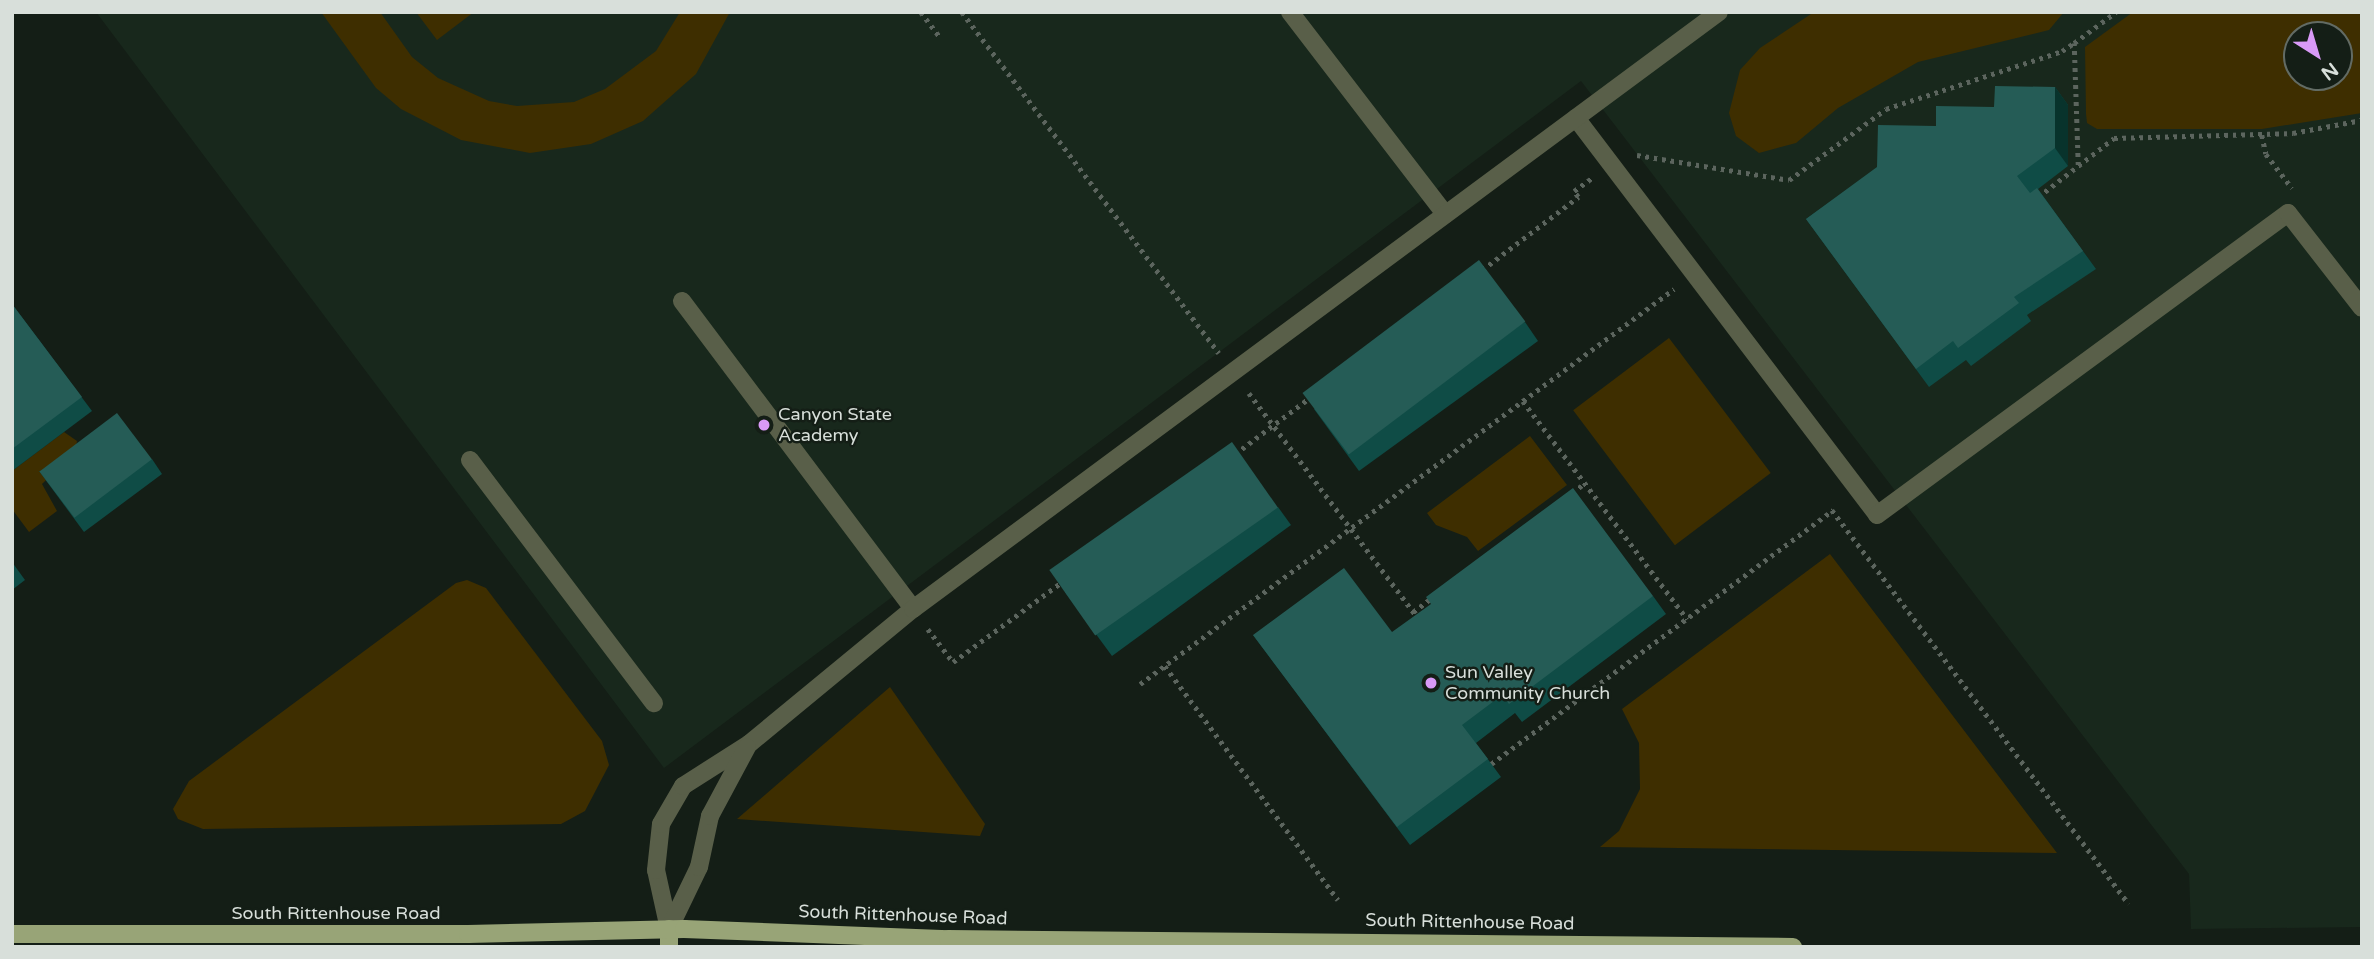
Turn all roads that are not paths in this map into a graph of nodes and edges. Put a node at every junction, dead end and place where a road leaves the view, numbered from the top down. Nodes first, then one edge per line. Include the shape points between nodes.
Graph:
1 (1290, 12) edge
2 (1718, 12) edge
3 (1576, 118) junction
4 (1446, 214) junction
5 (682, 301) dead end
6 (2362, 308) edge
7 (470, 460) dead end
8 (913, 609) junction
9 (654, 703) dead end
10 (749, 744) junction
11 (12, 934) edge
12 (669, 938) edge
13 (1793, 947) edge

1 - 4 lane
2 - 3 lane
3 - 4 lane
3 - 6 lane via 1877,514 2288,213
4 - 8 lane
5 - 8 lane
7 - 9 lane
8 - 10 lane
10 - 12 lane via 710,816 699,867
10 - 12 lane via 684,786 661,824 656,870
11 - 12 main road, South Rittenhouse Road
12 - 13 main road, South Rittenhouse Road

